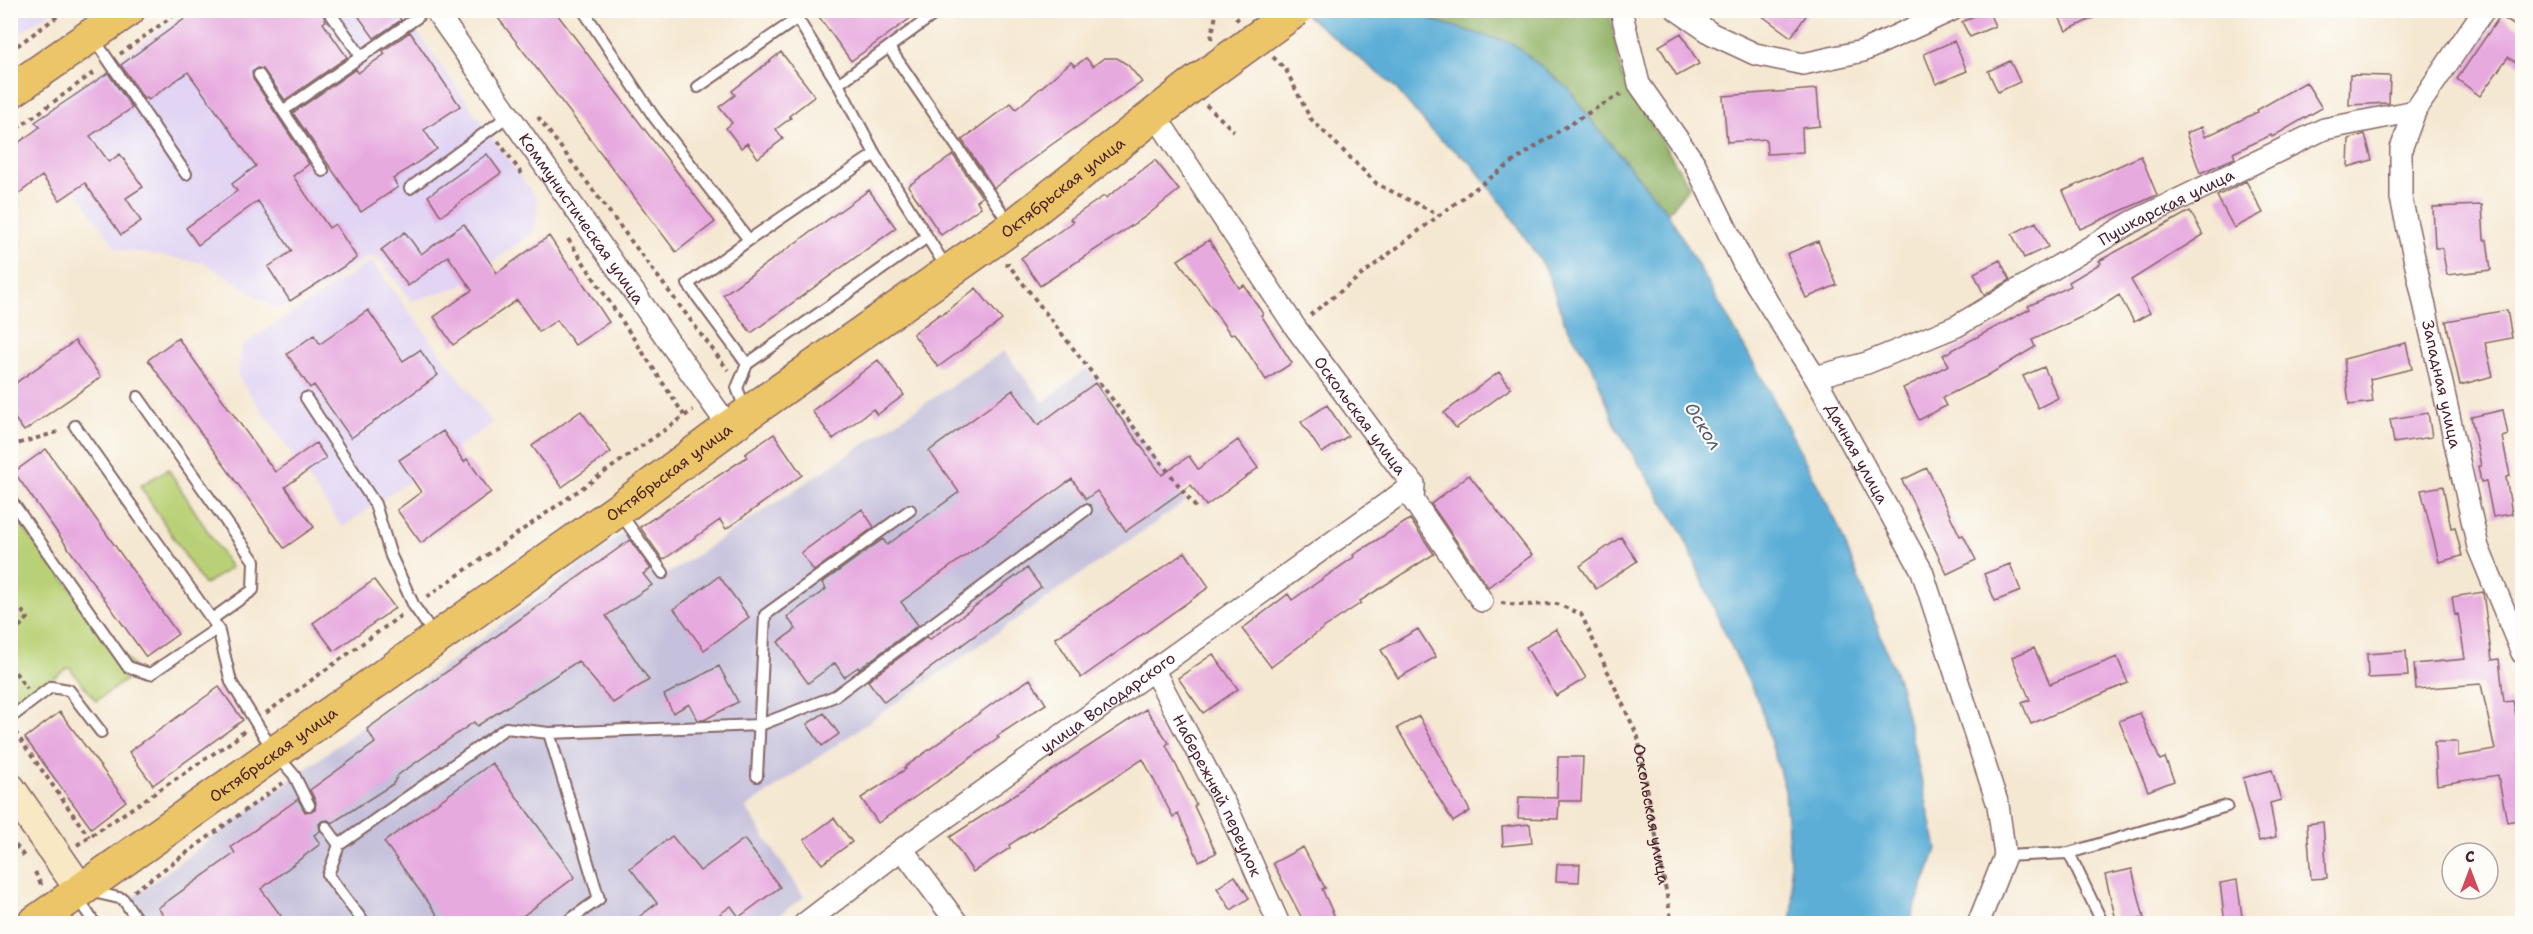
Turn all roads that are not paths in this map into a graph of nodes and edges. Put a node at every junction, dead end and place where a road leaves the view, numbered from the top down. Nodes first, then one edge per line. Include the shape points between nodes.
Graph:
1 (128, 10) edge
2 (328, 10) edge
3 (419, 10) edge
4 (435, 10) edge
5 (583, 10) edge
6 (940, 10) edge
7 (1296, 10) edge
8 (1621, 10) edge
9 (1677, 10) edge
10 (1952, 10) edge
11 (2484, 10) edge
12 (795, 14) edge
13 (92, 37) junction
14 (890, 49) junction
15 (361, 56) junction
16 (259, 75) dead end
17 (838, 84) junction
18 (16, 85) edge
19 (698, 87) dead end
20 (284, 110) junction
21 (2415, 111) junction
22 (1155, 115) junction
23 (508, 116) junction
24 (875, 154) junction
25 (323, 171) dead end
26 (186, 174) dead end
27 (410, 188) dead end
28 (1012, 226) junction
29 (926, 238) junction
30 (749, 240) junction
31 (949, 271) junction
32 (747, 364) junction
33 (1815, 377) junction
34 (138, 397) dead end
35 (306, 398) dead end
36 (738, 420) junction
37 (75, 426) road end
38 (1414, 484) junction
39 (10, 499) edge
40 (618, 510) junction
41 (910, 510) dead end
42 (1086, 510) dead end
43 (663, 573) dead end
44 (1482, 601) road end
45 (215, 623) junction
46 (436, 638) junction
47 (2523, 653) edge
48 (1153, 669) junction
49 (10, 718) edge
50 (760, 725) junction
51 (100, 732) dead end
52 (549, 733) junction
53 (274, 752) junction
54 (757, 776) dead end
55 (10, 789) edge
56 (309, 805) dead end
57 (2227, 806) dead end
58 (326, 827) dead end
59 (339, 846) junction
60 (902, 849) junction
61 (2069, 852) junction
62 (2005, 856) junction
63 (77, 891) junction
64 (33, 924) edge
65 (95, 924) edge
66 (141, 924) edge
67 (365, 924) edge
68 (564, 924) edge
69 (804, 924) edge
70 (958, 924) edge
71 (1279, 924) edge
72 (1978, 924) edge
73 (2103, 924) edge

1 - 13 main road
2 - 15 lane
3 - 15 lane via 418,17
4 - 23 street, Коммунистическая улица
5 - 30 lane via 654,117
6 - 14 lane
7 - 22 main road, Октябрьская улица, bridge
8 - 33 street, Дачная улица via 1639,84 1695,164 1744,265
9 - 10 street via 1712,34 1755,54 1803,64 1863,51
11 - 21 street
12 - 17 lane
12 - 19 lane
13 - 18 main road
13 - 26 lane
14 - 17 lane
14 - 28 lane
15 - 20 lane
16 - 20 lane
17 - 24 lane
20 - 25 lane
21 - 33 street, Пушкарская улица via 2324,129 2132,222 1957,326 1867,363
21 - 47 street, Западная улица via 2401,149 2401,198 2478,547
22 - 28 main road, Октябрьская улица
22 - 38 street, Оскольская улица via 1295,327
23 - 27 lane
23 - 36 street, Коммунистическая улица via 709,399
24 - 29 lane
24 - 30 lane
28 - 31 main road, Октябрьская улица
29 - 31 lane
29 - 32 lane
30 - 32 lane via 688,284
31 - 36 main road, Октябрьская улица
32 - 36 lane via 737,388
33 - 62 street, Дачная улица via 1922,571 1998,806
34 - 45 lane via 254,561 253,590
35 - 46 lane via 375,504 391,556 414,606
36 - 40 main road, Октябрьская улица
37 - 45 lane
38 - 44 street, Оскольская улица via 1413,500
38 - 48 street, улица Володарского
39 - 45 lane via 128,667 150,674
40 - 43 lane
40 - 46 main road, Октябрьская улица
41 - 50 lane via 765,615
42 - 50 lane via 835,696
45 - 53 lane via 231,682
46 - 53 main road, Октябрьская улица
48 - 60 street, улица Володарского
48 - 71 street, Набережный переулок via 1231,816
49 - 51 lane via 51,687 69,690
50 - 52 lane
50 - 54 lane
52 - 59 lane via 506,728
52 - 68 lane via 599,899
53 - 56 lane via 294,775
53 - 63 main road, Октябрьская улица
55 - 63 main road via 46,865
57 - 61 lane
58 - 59 lane
59 - 67 lane via 328,875
60 - 69 street, улица Володарского
60 - 70 street
61 - 62 lane
61 - 73 lane
62 - 72 street, Дачная улица
63 - 64 main road, Октябрьская улица
63 - 65 lane
63 - 66 lane via 123,899

